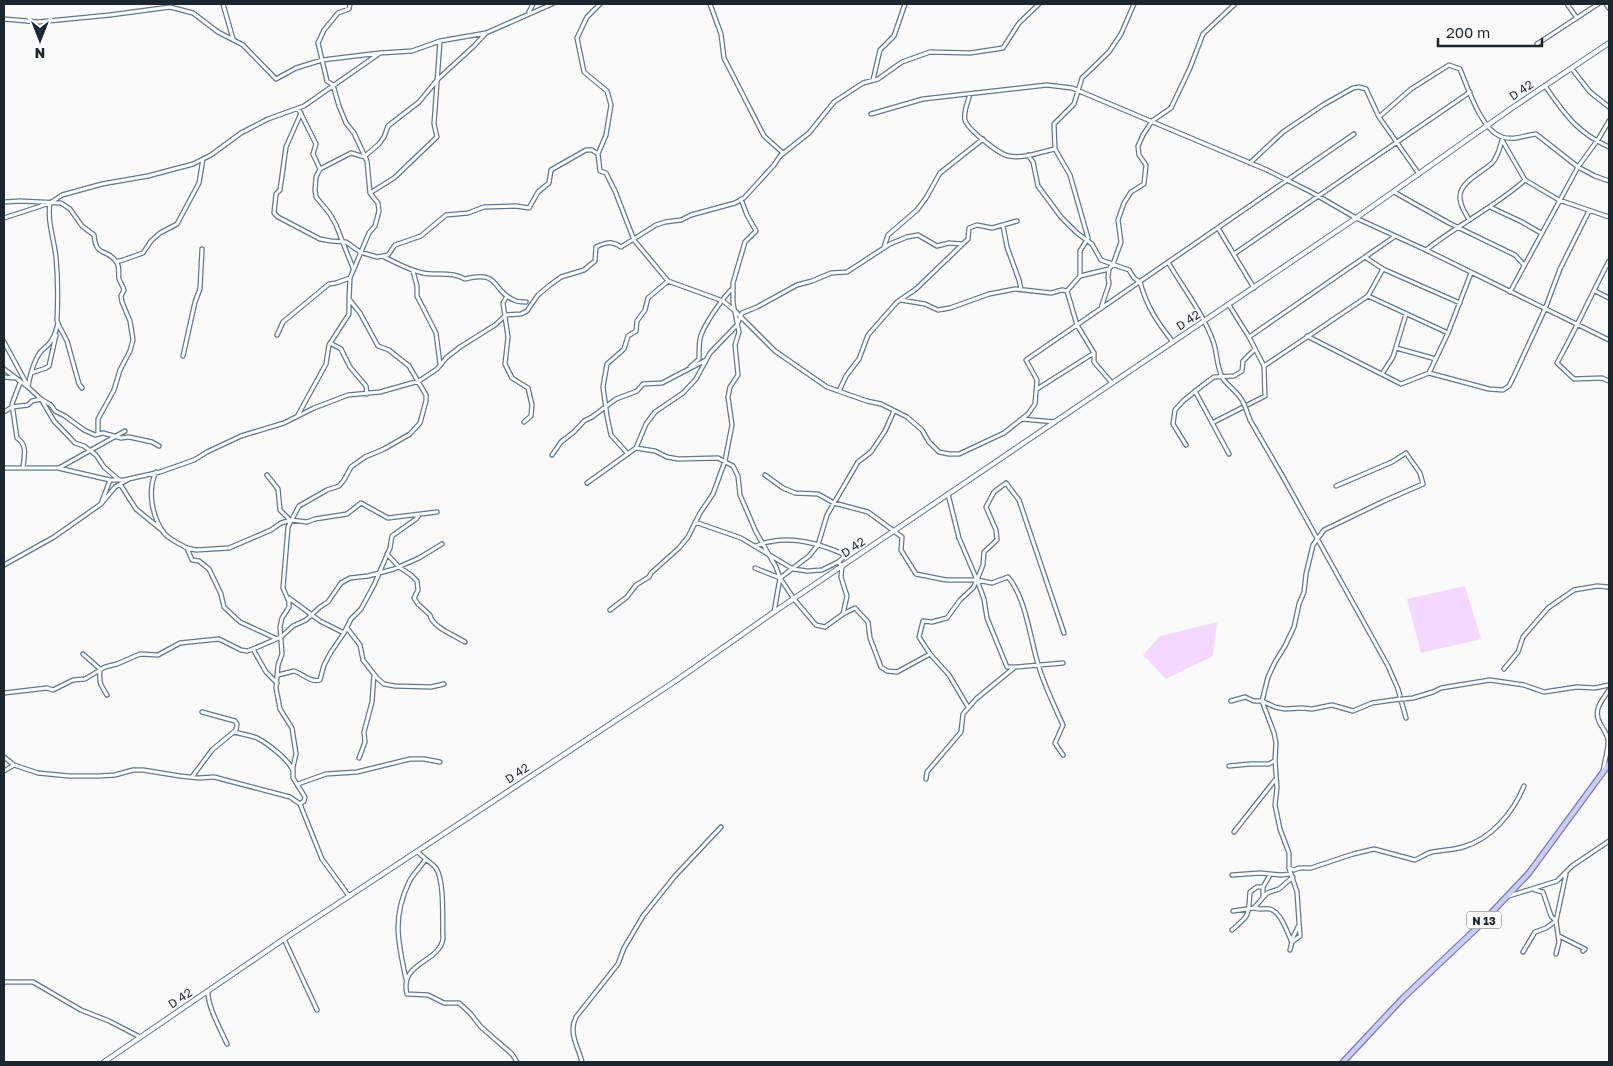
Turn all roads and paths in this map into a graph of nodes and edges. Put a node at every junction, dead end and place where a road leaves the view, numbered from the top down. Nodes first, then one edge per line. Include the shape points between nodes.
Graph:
1 (223, 4) edge
2 (350, 4) edge
3 (533, 4) edge
4 (552, 4) edge
5 (600, 4) edge
6 (710, 4) edge
7 (905, 4) edge
8 (1039, 4) edge
9 (1134, 4) edge
10 (1235, 4) edge
11 (1567, 4) edge
12 (1598, 4) edge
13 (1606, 4) edge
14 (1609, 8) edge
15 (529, 13) junction
16 (1577, 18) junction
17 (4, 19) edge
18 (486, 33) junction
19 (233, 40) junction
20 (440, 41) junction
21 (1609, 43) edge
22 (1536, 44) dead end
23 (380, 53) junction
24 (322, 60) junction
25 (1572, 69) junction
26 (438, 79) junction
27 (873, 80) junction
28 (333, 85) junction
29 (1545, 86) junction
30 (1078, 90) junction
31 (1470, 92) junction
32 (970, 94) junction
33 (298, 108) junction
34 (1609, 108) edge
35 (301, 113) junction
36 (871, 114) dead end
37 (1379, 117) junction
38 (1609, 121) edge
39 (1152, 122) junction
40 (1487, 126) junction
41 (1354, 134) dead end
42 (1499, 135) junction
43 (983, 139) junction
44 (1502, 140) junction
45 (1596, 141) junction
46 (1396, 143) junction
47 (1609, 147) edge
48 (1055, 149) junction
49 (784, 153) junction
50 (598, 154) junction
51 (1028, 155) junction
52 (366, 156) junction
53 (204, 159) junction
54 (1250, 162) junction
55 (1578, 167) junction
56 (320, 169) junction
57 (1419, 175) junction
58 (1286, 179) junction
59 (1525, 180) junction
60 (1609, 181) edge
61 (1394, 192) junction
62 (370, 193) junction
63 (1318, 196) junction
64 (741, 199) junction
65 (1559, 200) junction
66 (4, 202) edge
67 (50, 203) junction
68 (1490, 207) junction
69 (1589, 211) junction
70 (1609, 217) edge
71 (4, 218) edge
72 (1356, 218) junction
73 (1469, 220) junction
74 (1017, 222) dead end
75 (1003, 226) junction
76 (1459, 227) junction
77 (1218, 228) junction
78 (1541, 233) junction
79 (1394, 236) junction
80 (634, 240) junction
81 (1086, 240) junction
82 (342, 242) junction
83 (962, 244) junction
84 (883, 248) junction
85 (202, 249) dead end
86 (1426, 250) junction
87 (360, 252) junction
88 (1234, 254) junction
89 (381, 256) junction
90 (1364, 257) junction
91 (116, 261) junction
92 (1168, 262) junction
93 (1609, 263) edge
94 (1113, 264) junction
95 (1524, 265) junction
96 (353, 268) junction
97 (1109, 269) junction
98 (1383, 269) junction
99 (413, 270) junction
100 (1471, 273) junction
101 (1080, 276) junction
102 (350, 278) junction
103 (668, 281) junction
104 (1140, 282) junction
105 (733, 288) junction
106 (1021, 288) junction
107 (1254, 288) junction
108 (1067, 291) junction
109 (1595, 291) junction
110 (1510, 292) junction
111 (507, 296) junction
112 (1368, 296) junction
113 (1609, 298) edge
114 (349, 299) junction
115 (900, 300) junction
116 (723, 301) junction
117 (526, 302) dead end
118 (1460, 303) junction
119 (1229, 305) junction
120 (1101, 309) junction
121 (1545, 309) junction
122 (735, 311) junction
123 (506, 314) junction
124 (1406, 314) junction
125 (741, 317) junction
126 (58, 322) junction
127 (1204, 322) junction
128 (737, 325) junction
129 (1078, 325) junction
130 (1578, 325) junction
131 (56, 330) junction
132 (1448, 332) junction
133 (277, 335) dead end
134 (1307, 336) junction
135 (1249, 337) junction
136 (1609, 340) edge
137 (4, 342) edge
138 (1173, 342) junction
139 (330, 343) junction
140 (1396, 348) junction
141 (1255, 350) junction
142 (1094, 353) junction
143 (183, 356) dead end
144 (1436, 358) junction
145 (706, 360) junction
146 (440, 365) junction
147 (1264, 366) junction
148 (4, 369) edge
149 (687, 370) junction
150 (31, 373) junction
151 (1429, 373) junction
152 (1382, 374) junction
153 (4, 377) edge
154 (15, 378) junction
155 (1222, 378) junction
156 (418, 381) junction
157 (1609, 381) edge
158 (20, 382) junction
159 (1112, 383) junction
160 (28, 387) junction
161 (82, 388) dead end
162 (1037, 390) junction
163 (839, 391) junction
164 (1195, 391) junction
165 (367, 394) junction
166 (41, 398) junction
167 (605, 406) junction
168 (12, 407) junction
169 (894, 411) junction
170 (4, 412) edge
171 (297, 416) junction
172 (1022, 419) junction
173 (524, 422) dead end
174 (1054, 422) junction
175 (1212, 423) junction
176 (124, 431) dead end
177 (98, 434) junction
178 (115, 436) junction
179 (1186, 445) dead end
180 (158, 446) dead end
181 (636, 448) junction
182 (90, 450) junction
183 (628, 454) junction
184 (1229, 454) dead end
185 (552, 455) dead end
186 (724, 461) junction
187 (4, 468) edge
188 (23, 468) junction
189 (58, 468) junction
190 (156, 472) junction
191 (267, 475) dead end
192 (765, 475) dead end
193 (110, 480) junction
194 (120, 482) junction
195 (587, 483) dead end
196 (1336, 486) dead end
197 (948, 494) junction
198 (834, 503) junction
199 (101, 504) junction
200 (437, 512) dead end
201 (419, 515) junction
202 (290, 520) junction
203 (695, 522) junction
204 (894, 531) junction
205 (164, 532) junction
206 (1317, 540) junction
207 (762, 543) junction
208 (442, 544) dead end
209 (755, 546) junction
210 (818, 546) junction
211 (188, 548) junction
212 (387, 554) junction
213 (768, 554) junction
214 (838, 562) junction
215 (4, 565) edge
216 (842, 566) junction
217 (399, 567) junction
218 (755, 568) dead end
219 (793, 568) junction
220 (380, 573) junction
221 (780, 578) junction
222 (977, 580) junction
223 (1609, 587) edge
224 (289, 598) junction
225 (794, 599) junction
226 (610, 610) dead end
227 (774, 612) junction
228 (843, 614) junction
229 (312, 615) junction
230 (347, 628) junction
231 (344, 633) junction
232 (1064, 633) dead end
233 (281, 636) junction
234 (275, 638) junction
235 (464, 642) dead end
236 (252, 649) junction
237 (83, 654) dead end
238 (930, 654) junction
239 (1063, 663) dead end
240 (1038, 666) junction
241 (1015, 667) junction
242 (100, 669) junction
243 (1504, 669) dead end
244 (374, 673) junction
245 (278, 675) junction
246 (277, 684) junction
247 (444, 684) dead end
248 (1609, 684) edge
249 (1609, 690) edge
250 (4, 693) edge
251 (106, 695) dead end
252 (1231, 701) dead end
253 (1262, 701) junction
254 (968, 707) junction
255 (202, 712) dead end
256 (1406, 718) dead end
257 (234, 732) junction
258 (1063, 755) dead end
259 (4, 757) edge
260 (359, 758) dead end
261 (1275, 760) junction
262 (440, 762) dead end
263 (14, 765) junction
264 (1230, 766) dead end
265 (1608, 768) edge
266 (292, 769) junction
267 (4, 771) edge
268 (1602, 774) junction
269 (192, 777) junction
270 (926, 779) dead end
271 (1276, 779) junction
272 (298, 784) junction
273 (1524, 786) dead end
274 (300, 804) junction
275 (721, 827) dead end
276 (1234, 832) dead end
277 (1609, 841) edge
278 (418, 852) junction
279 (425, 860) junction
280 (1290, 868) junction
281 (1569, 869) junction
282 (1232, 875) dead end
283 (1270, 875) junction
284 (1292, 876) junction
285 (1263, 887) junction
286 (1534, 889) junction
287 (349, 896) junction
288 (1262, 897) junction
289 (1506, 897) junction
290 (1249, 908) junction
291 (1254, 908) junction
292 (1233, 911) dead end
293 (1556, 920) junction
294 (1232, 930) dead end
295 (1559, 936) junction
296 (284, 939) junction
297 (1292, 941) junction
298 (1290, 950) dead end
299 (1583, 951) dead end
300 (1523, 952) dead end
301 (1556, 954) dead end
302 (406, 979) junction
303 (4, 982) edge
304 (208, 991) junction
305 (317, 1010) dead end
306 (140, 1037) junction
307 (227, 1044) dead end
308 (104, 1062) edge
309 (517, 1062) edge
310 (582, 1062) edge
311 (1343, 1062) edge

1 - 19 street
2 - 24 street via 324,30 318,43
3 - 15 street
4 - 15 street
5 - 50 street via 587,17 577,38 584,72 607,91 611,105 606,135
6 - 49 street via 721,34 724,58 764,136
7 - 27 street via 894,36 880,50
8 - 27 street via 1019,24 1003,48 970,53 930,52 902,62
9 - 30 street via 1121,34 1109,52 1082,78
10 - 39 street via 1203,34 1171,108
11 - 16 street
12 - 16 street
13 - 14 street
15 - 18 street
16 - 22 street
17 - 19 street via 38,22 170,7 193,13
18 - 20 street
18 - 26 street
19 - 24 street via 243,45 276,79 296,68
20 - 23 street via 412,51
20 - 26 street
21 - 25 street, D 42 / D 42
23 - 24 street
23 - 28 street
24 - 28 street via 327,81
25 - 29 street, D 42 / D 42
25 - 34 street via 1590,92
26 - 52 street via 419,102 388,126 379,144
26 - 62 street via 434,124 437,137 394,178
27 - 49 street via 834,102 809,133
28 - 33 street
28 - 52 street via 346,123
29 - 40 street, D 42 / D 42
29 - 45 street via 1566,116
30 - 32 street via 1047,85
30 - 39 street
30 - 48 street via 1074,104 1054,124
31 - 37 street via 1460,69 1449,65 1411,90
31 - 40 street
31 - 46 street
32 - 36 street via 923,99
32 - 43 street via 965,121 974,134
33 - 35 street
33 - 53 street via 241,133
35 - 56 street via 316,144 313,154
35 - 82 street via 286,147 274,213 320,239
37 - 46 street
37 - 54 street via 1366,89 1353,88 1283,132
38 - 45 street
39 - 54 street
39 - 94 street via 1138,146 1138,155 1146,166 1144,184 1131,192 1124,203 1118,220 1122,242
40 - 42 street
40 - 57 street, D 42 / D 42
41 - 58 street
42 - 44 street
42 - 55 street via 1521,138 1536,134
43 - 51 street via 1008,156
43 - 84 street via 940,173 926,198 888,235
44 - 59 street
44 - 73 street via 1493,162 1463,188 1461,204
45 - 47 street
45 - 55 street
46 - 57 street
46 - 63 street
48 - 51 street
48 - 81 street via 1070,176
49 - 64 street via 752,191
50 - 80 street via 600,171 606,173 615,191
50 - 89 street via 586,150 551,170 550,183 538,192 529,208 484,207 446,214 421,236 395,246 388,255
51 - 81 street via 1033,162 1038,186 1061,217
52 - 56 street via 351,153
52 - 62 street
53 - 67 street via 148,176 62,195
53 - 91 street via 199,183 177,224 156,237 143,252
54 - 58 street
55 - 60 street
55 - 65 street
56 - 82 street via 316,177 316,197 330,214
57 - 61 street, D 42 / D 42
58 - 63 street
58 - 77 street
59 - 65 street
59 - 68 street
61 - 72 street, D 42 / D 42
61 - 76 street
62 - 87 street via 378,203 379,211
63 - 72 street
63 - 88 street
64 - 80 street via 735,204 656,225
64 - 105 street via 756,231 746,242
65 - 69 street
65 - 78 street
66 - 67 street
67 - 71 street
67 - 91 street via 61,203 70,209 82,226 94,235 95,246
67 - 126 street via 49,220 58,281
68 - 73 street
68 - 78 street
69 - 70 street
69 - 121 street via 1560,269
72 - 79 street
72 - 107 street, D 42 / D 42
73 - 76 street
74 - 75 street
75 - 83 street via 992,228 977,224 969,228 968,238
75 - 106 street
76 - 86 street
76 - 95 street via 1515,255
77 - 88 street
77 - 92 street
78 - 95 street
79 - 86 street
79 - 90 street
80 - 103 street
80 - 123 street via 621,247 610,242 596,247 595,261 584,270 555,281 538,295 527,312
81 - 94 street via 1101,260
81 - 101 street via 1080,251
82 - 87 street
82 - 96 street
83 - 84 street via 937,246 918,235
83 - 115 street via 916,289
84 - 125 street via 847,272 831,273 798,285 742,313
85 - 143 street via 200,289
86 - 100 street
87 - 89 street
87 - 96 street
88 - 107 street
89 - 99 street
90 - 98 street
90 - 135 street
91 - 177 street via 124,290 122,302 133,340 114,390 98,419
92 - 104 street
92 - 127 street
93 - 109 street
94 - 97 street
94 - 104 street via 1129,270
95 - 110 street
96 - 102 street
97 - 101 street
97 - 120 street via 1109,284
98 - 112 street
98 - 118 street
99 - 111 street via 439,275 457,274 465,279 486,277 496,282
99 - 146 street via 417,296 436,334
100 - 110 street
100 - 118 street
101 - 108 street
102 - 114 street
102 - 133 street via 329,284 283,322
103 - 116 street
103 - 167 street via 648,298 636,330 628,336 624,349 608,364 603,387
104 - 120 street
104 - 138 street via 1152,314
105 - 116 street
105 - 122 street
106 - 108 street via 1051,293
106 - 115 street via 938,310
107 - 119 street, D 42 / D 42
108 - 129 street
109 - 113 street
109 - 130 street
110 - 121 street
111 - 117 street
111 - 123 street via 503,303
112 - 124 street
112 - 134 street
114 - 139 street via 349,314
114 - 156 street via 378,346 389,350 409,366
115 - 163 street via 868,335 859,360
116 - 122 street
116 - 149 street via 700,336 699,359
118 - 132 street
119 - 127 street, D 42 / D 42
119 - 135 street
120 - 129 street
121 - 130 street
121 - 151 street via 1509,386 1503,390
122 - 125 street
122 - 128 street
123 - 146 street
123 - 173 street via 505,364 512,378 524,384 530,394 531,416
124 - 132 street
124 - 140 street
125 - 128 street
125 - 163 street via 775,351 811,378
126 - 131 street
126 - 161 street
127 - 138 street, D 42 / D 42
127 - 155 street via 1215,345
128 - 145 street
128 - 186 street via 738,375 728,397 732,425
129 - 142 street
129 - 162 street via 1026,360 1037,380
130 - 136 street
130 - 157 street via 1557,363 1574,379 1602,378
131 - 150 street
131 - 150 street via 49,366
132 - 144 street
134 - 147 street
134 - 152 street
135 - 141 street
137 - 160 street
138 - 159 street, D 42 / D 42
139 - 165 street via 341,349 350,367 366,386
139 - 171 street via 326,364
140 - 144 street
140 - 152 street
141 - 147 street
141 - 155 street via 1243,361 1242,371
142 - 159 street via 1094,362
142 - 162 street
144 - 151 street
145 - 149 street
145 - 181 street via 683,394 655,412
146 - 156 street
147 - 175 street via 1265,396
148 - 154 street
149 - 167 street via 662,383 643,384 637,391
150 - 160 street
151 - 152 street via 1401,384
153 - 154 street
154 - 158 street
155 - 164 street via 1214,377
155 - 206 street, bridge via 1242,398 1250,420
156 - 165 street
156 - 202 street via 426,401 420,423 410,434 359,461 338,486 299,506
158 - 160 street
158 - 168 street
159 - 174 street, D 42 / D 42
160 - 166 street
162 - 172 street via 1035,404
163 - 169 street
164 - 175 street
164 - 179 street via 1175,410 1173,424
165 - 171 street via 348,395
166 - 168 street via 28,405
166 - 177 street via 55,412 84,430
166 - 182 street via 54,421 74,443
167 - 183 street via 611,435
167 - 185 street via 561,442
168 - 170 street
168 - 188 street via 17,438 25,447
169 - 172 street via 922,430 939,452 949,454 959,454 1004,433
169 - 198 street via 885,431 871,452 858,462
171 - 190 street via 241,436 194,460
172 - 174 street
174 - 197 street, D 42 / D 42
175 - 184 street
176 - 178 street
177 - 178 street
178 - 180 street
178 - 182 street
181 - 183 street
181 - 186 street via 678,459 718,458
182 - 189 street
182 - 194 street
183 - 195 street
186 - 203 street via 712,494
186 - 207 street via 734,466 740,495
187 - 188 street
188 - 189 street
189 - 193 street
190 - 194 street
190 - 205 street via 151,496
191 - 202 street via 278,489 280,510
192 - 198 street via 795,493 818,494
193 - 194 street
193 - 199 street
194 - 199 street
194 - 205 street via 136,509
196 - 206 street via 1406,453 1420,473 1423,484 1324,530
197 - 204 street, D 42 / D 42
197 - 222 street via 960,538
198 - 204 street via 868,512
198 - 210 street
199 - 215 street via 54,537
200 - 201 street
201 - 202 street via 388,518 361,503 347,514 307,522
201 - 212 street via 392,536
202 - 211 street via 229,548
202 - 224 street via 283,588
203 - 209 street
203 - 226 street via 679,548
204 - 216 street, D 42 / D 42
204 - 222 street via 902,537 902,550 916,574 946,580
205 - 211 street
206 - 253 street via 1313,545 1294,627 1273,664
206 - 256 street via 1388,666
207 - 209 street
207 - 210 street via 793,540
207 - 213 street
208 - 217 street
209 - 213 street
210 - 214 street via 843,554
210 - 219 street
211 - 234 street via 192,560 209,569 224,607 240,622
212 - 217 street
212 - 220 street
213 - 219 street
213 - 221 street
214 - 216 street
214 - 219 street via 822,570
216 - 225 street, D 42 / D 42
216 - 228 street via 841,577 847,596
217 - 220 street
217 - 235 street via 417,581 418,590 414,598 418,604 440,629
218 - 221 street
219 - 221 street
220 - 229 street via 350,578
220 - 230 street
221 - 225 street
221 - 227 street
222 - 232 street via 984,552 997,540 986,507 994,492 1006,483 1019,500
222 - 238 street via 947,618 932,622 923,620 919,637
222 - 240 street via 992,583 1008,577 1015,585
222 - 241 street via 987,618 1007,667
223 - 243 street via 1574,590 1548,608 1523,637 1518,652
224 - 229 street
224 - 233 street via 289,607 280,626
225 - 227 street, D 42 / D 42
225 - 228 street via 816,625 825,627
227 - 278 street, D 42 / D 42
228 - 238 street via 855,608 868,622 870,638 881,667 887,671 897,672
229 - 231 street
229 - 233 street
230 - 231 street
230 - 244 street via 360,645 363,660
231 - 245 street via 324,665 320,680 316,682 294,671
233 - 234 street
233 - 245 street
234 - 236 street
236 - 242 street via 241,650 219,639 180,643 158,655 140,654
236 - 246 street
237 - 242 street
238 - 254 street via 949,674
239 - 240 street
240 - 241 street
240 - 258 street via 1063,725 1055,743
241 - 254 street
242 - 250 street via 85,679 74,680 53,690
242 - 251 street via 99,682
244 - 247 street via 388,686 431,687
244 - 260 street via 365,742
245 - 246 street
246 - 266 street via 280,709 292,728 296,754
248 - 253 street via 1544,692 1490,680 1441,688 1413,698 1372,703 1353,711 1332,705 1315,709 1275,708
249 - 268 street via 1598,705 1596,714 1608,741
252 - 253 street via 1243,697
253 - 261 street via 1274,733
254 - 270 street via 963,714 961,732 927,772
255 - 257 street via 235,721
257 - 266 street via 266,743
257 - 269 street via 212,750
259 - 263 street
261 - 264 street via 1269,764
261 - 271 street
262 - 272 street via 410,759 357,772 326,774
263 - 267 street
263 - 269 street via 38,773 69,776 115,775 133,770
265 - 268 main road, N 13
266 - 272 street
268 - 289 main road, N 13 via 1540,859
269 - 274 street via 226,779 290,797
271 - 276 street
271 - 280 street via 1275,805 1289,853
272 - 274 street via 305,797
273 - 280 street via 1502,821 1487,836 1466,846 1432,852 1415,860 1374,849 1311,868
274 - 287 street via 320,854
275 - 310 street via 643,916 618,964 579,1012 572,1025 572,1033
277 - 281 street
278 - 279 street
278 - 287 street, D 42 / D 42
279 - 302 street via 409,882 398,912 400,953
279 - 302 street via 437,869 443,939 442,944
280 - 284 street
281 - 286 street via 1557,881
281 - 293 street
282 - 283 street
283 - 284 street
283 - 285 street
284 - 288 street via 1279,889
284 - 297 street via 1300,924 1300,936
285 - 288 street
285 - 290 street via 1250,892
286 - 289 street
286 - 293 street via 1543,892 1551,916
287 - 296 street, D 42 / D 42
288 - 291 street
289 - 311 main road, N 13
290 - 291 street
290 - 292 street
290 - 294 street via 1246,917
291 - 297 street via 1276,912
293 - 295 street
293 - 300 street via 1535,932
295 - 299 street via 1585,949
295 - 301 street
296 - 304 street, D 42 / D 42
296 - 305 street
297 - 298 street
302 - 309 street via 408,995 428,994 444,1003 458,1003
303 - 306 street via 33,982 81,1010 109,1020
304 - 306 street, D 42 / D 42
304 - 307 street via 207,997
306 - 308 street, D 42 / D 42

